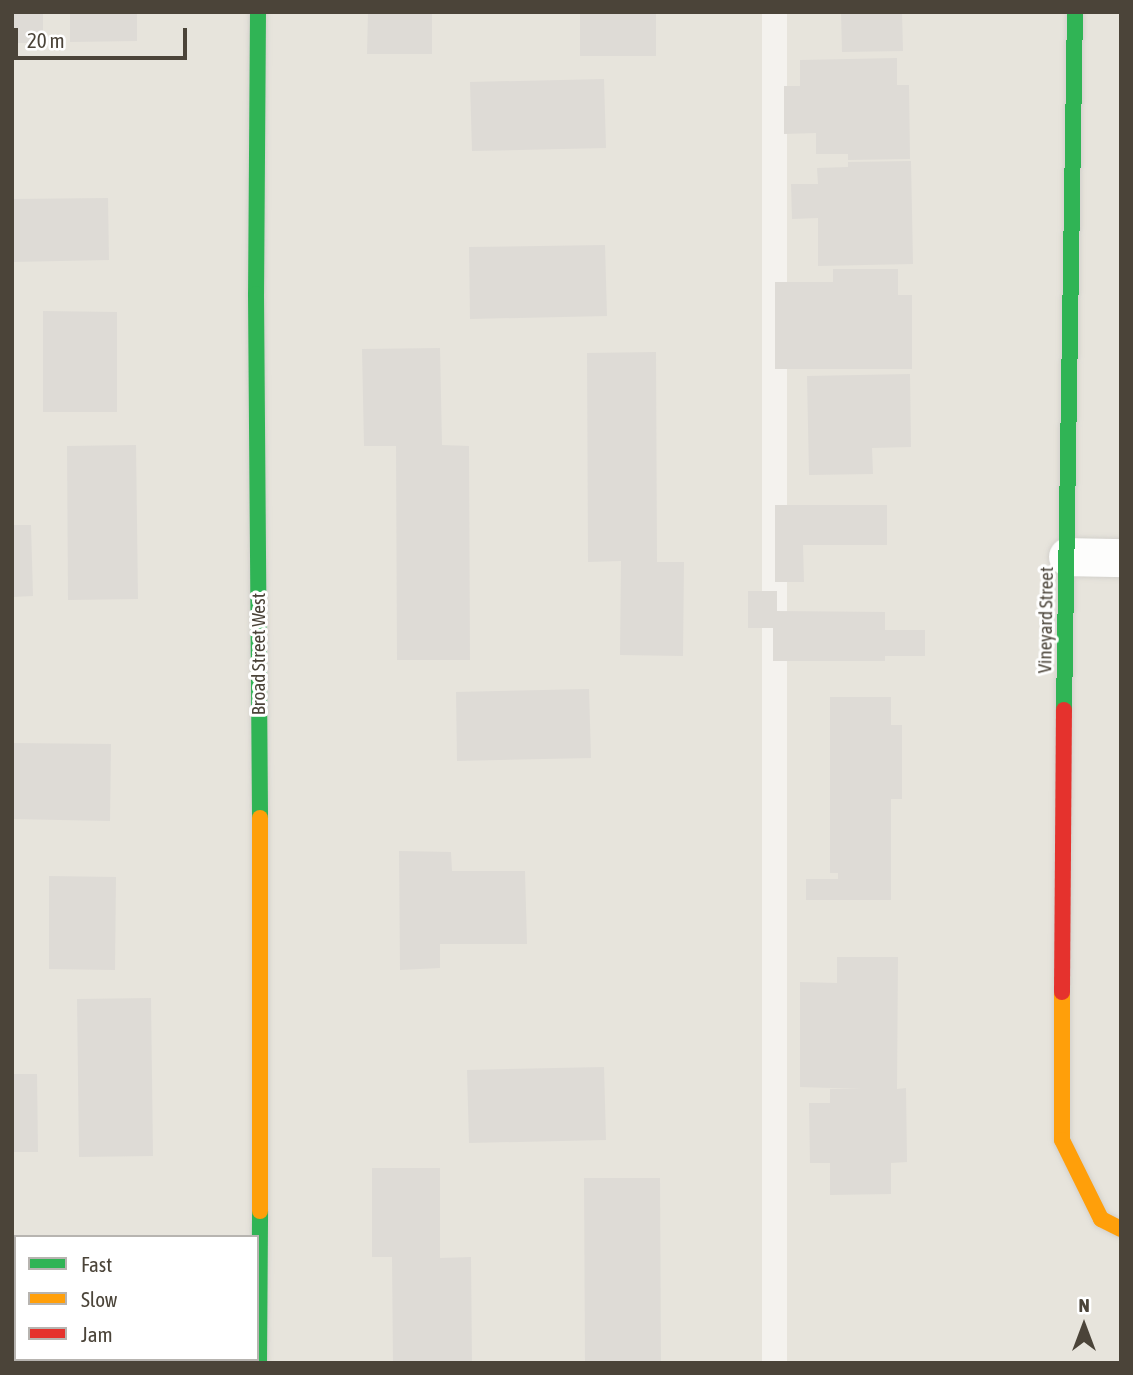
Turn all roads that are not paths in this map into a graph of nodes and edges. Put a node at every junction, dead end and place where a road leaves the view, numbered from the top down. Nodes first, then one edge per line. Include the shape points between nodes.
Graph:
1 (258, 12) edge
2 (1075, 12) edge
3 (1068, 557) junction
4 (1121, 558) edge
5 (1121, 1229) edge
6 (259, 1235) edge

1 - 6 street, Broad Street West
2 - 3 street, Vineyard Street
3 - 4 street
3 - 5 street, Vineyard Street via 1062,1140 1101,1219

